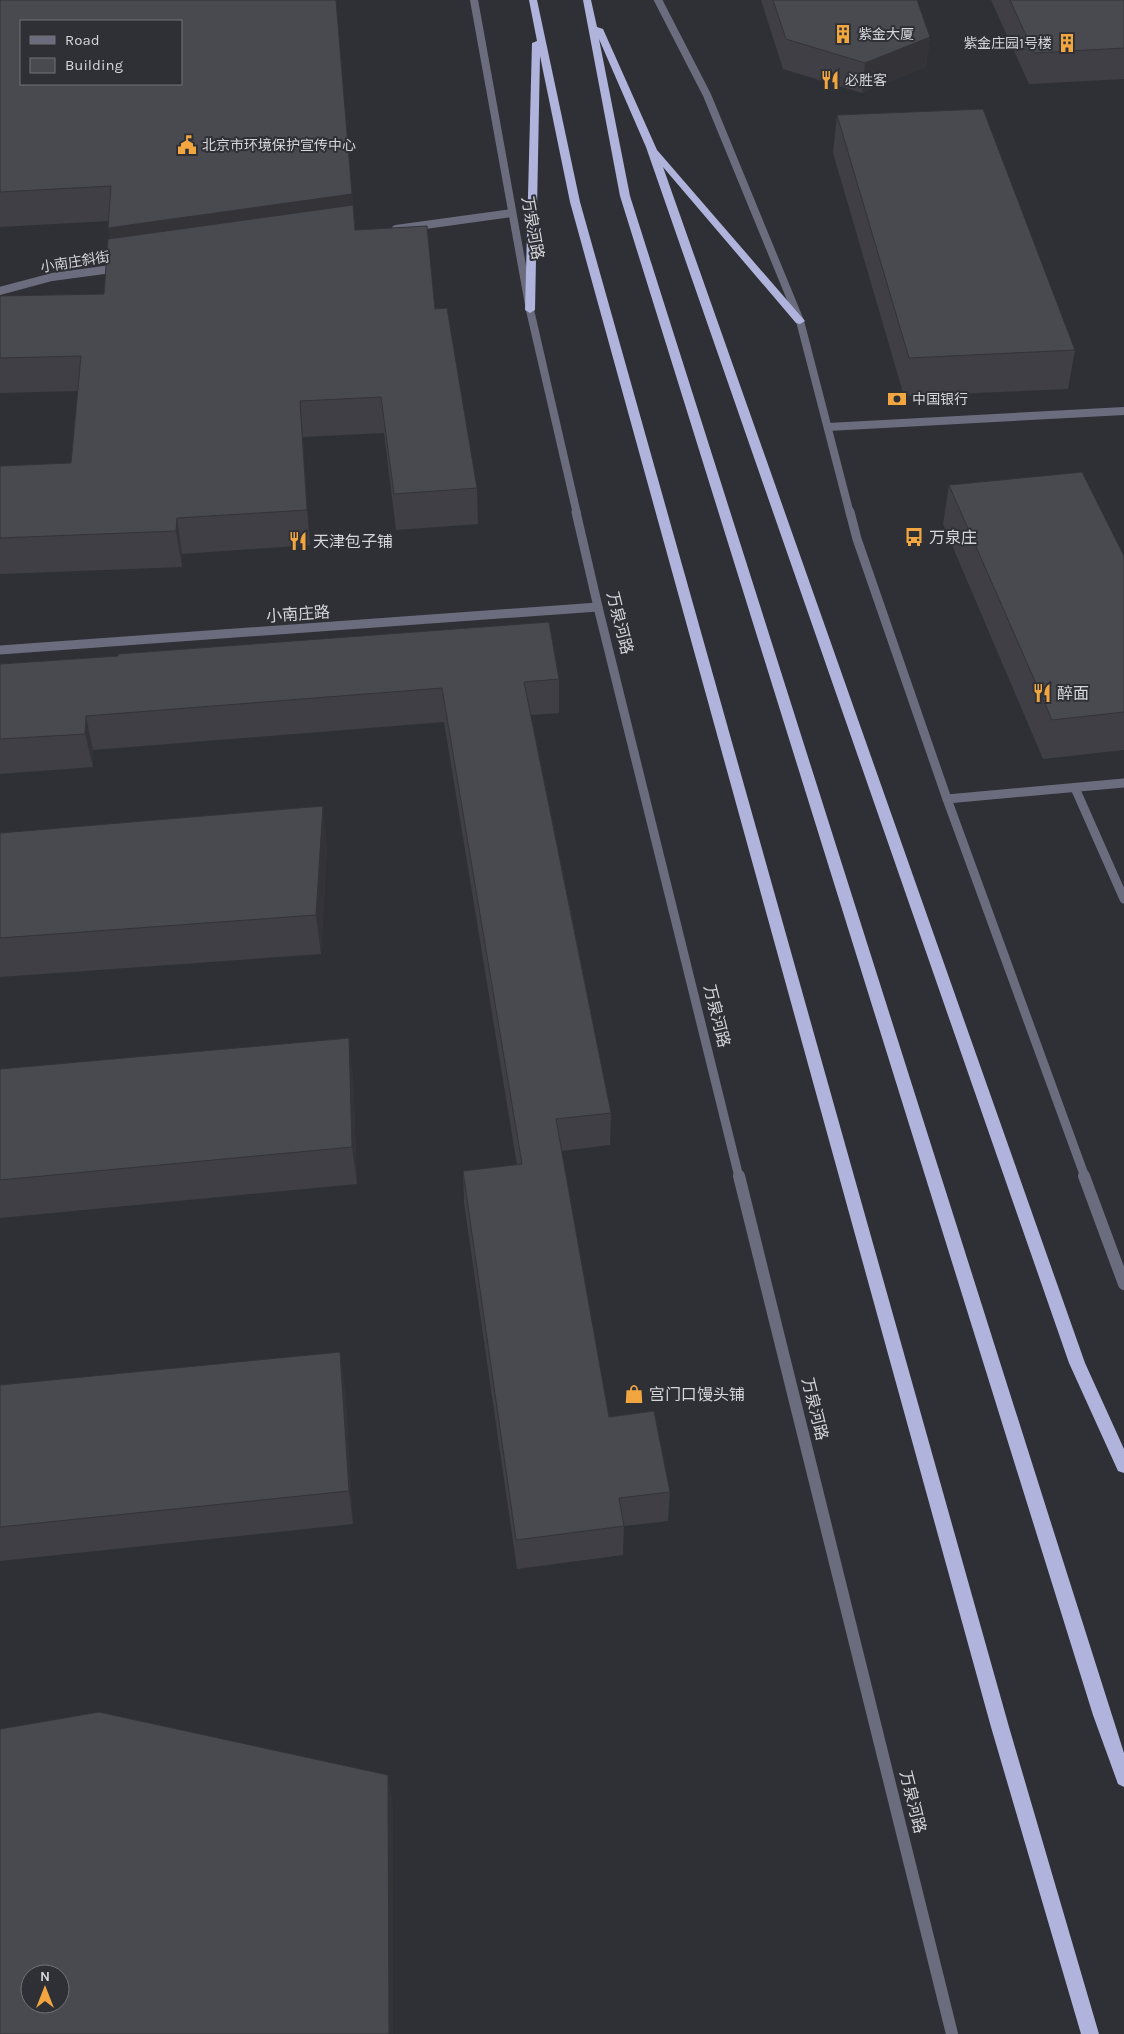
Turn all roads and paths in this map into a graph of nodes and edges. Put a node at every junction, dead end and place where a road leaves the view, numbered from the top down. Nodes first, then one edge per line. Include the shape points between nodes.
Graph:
1 (474, 0) edge
2 (533, 0) edge
3 (658, 0) edge
4 (588, 2) edge
5 (536, 20) junction
6 (651, 147) junction
7 (512, 213) junction
8 (385, 231) edge
9 (130, 266) edge
10 (0, 292) edge
11 (530, 310) junction
12 (800, 321) junction
13 (1124, 412) edge
14 (828, 427) junction
15 (598, 607) junction
16 (0, 650) edge
17 (1124, 783) edge
18 (1075, 788) junction
19 (947, 799) junction
20 (1124, 899) edge
21 (1124, 1284) edge
22 (1124, 1466) edge
23 (1124, 1778) edge
24 (952, 2034) edge
25 (1090, 2034) edge

1 - 7 street, 万泉河路
2 - 5 highway
3 - 12 street via 707,95
4 - 6 highway
4 - 23 highway via 624,196
5 - 11 highway
5 - 25 highway via 575,202 1000,1727
6 - 12 highway
6 - 22 highway via 1077,1363
7 - 8 street
7 - 11 street, 万泉河路
9 - 10 street, 小南庄斜街 via 52,277
11 - 15 street, 万泉河路
12 - 14 street
13 - 14 street
14 - 19 street via 857,539
15 - 16 street, 小南庄路
15 - 24 street, 万泉河路
17 - 18 street
18 - 19 street
18 - 20 street
19 - 21 street

